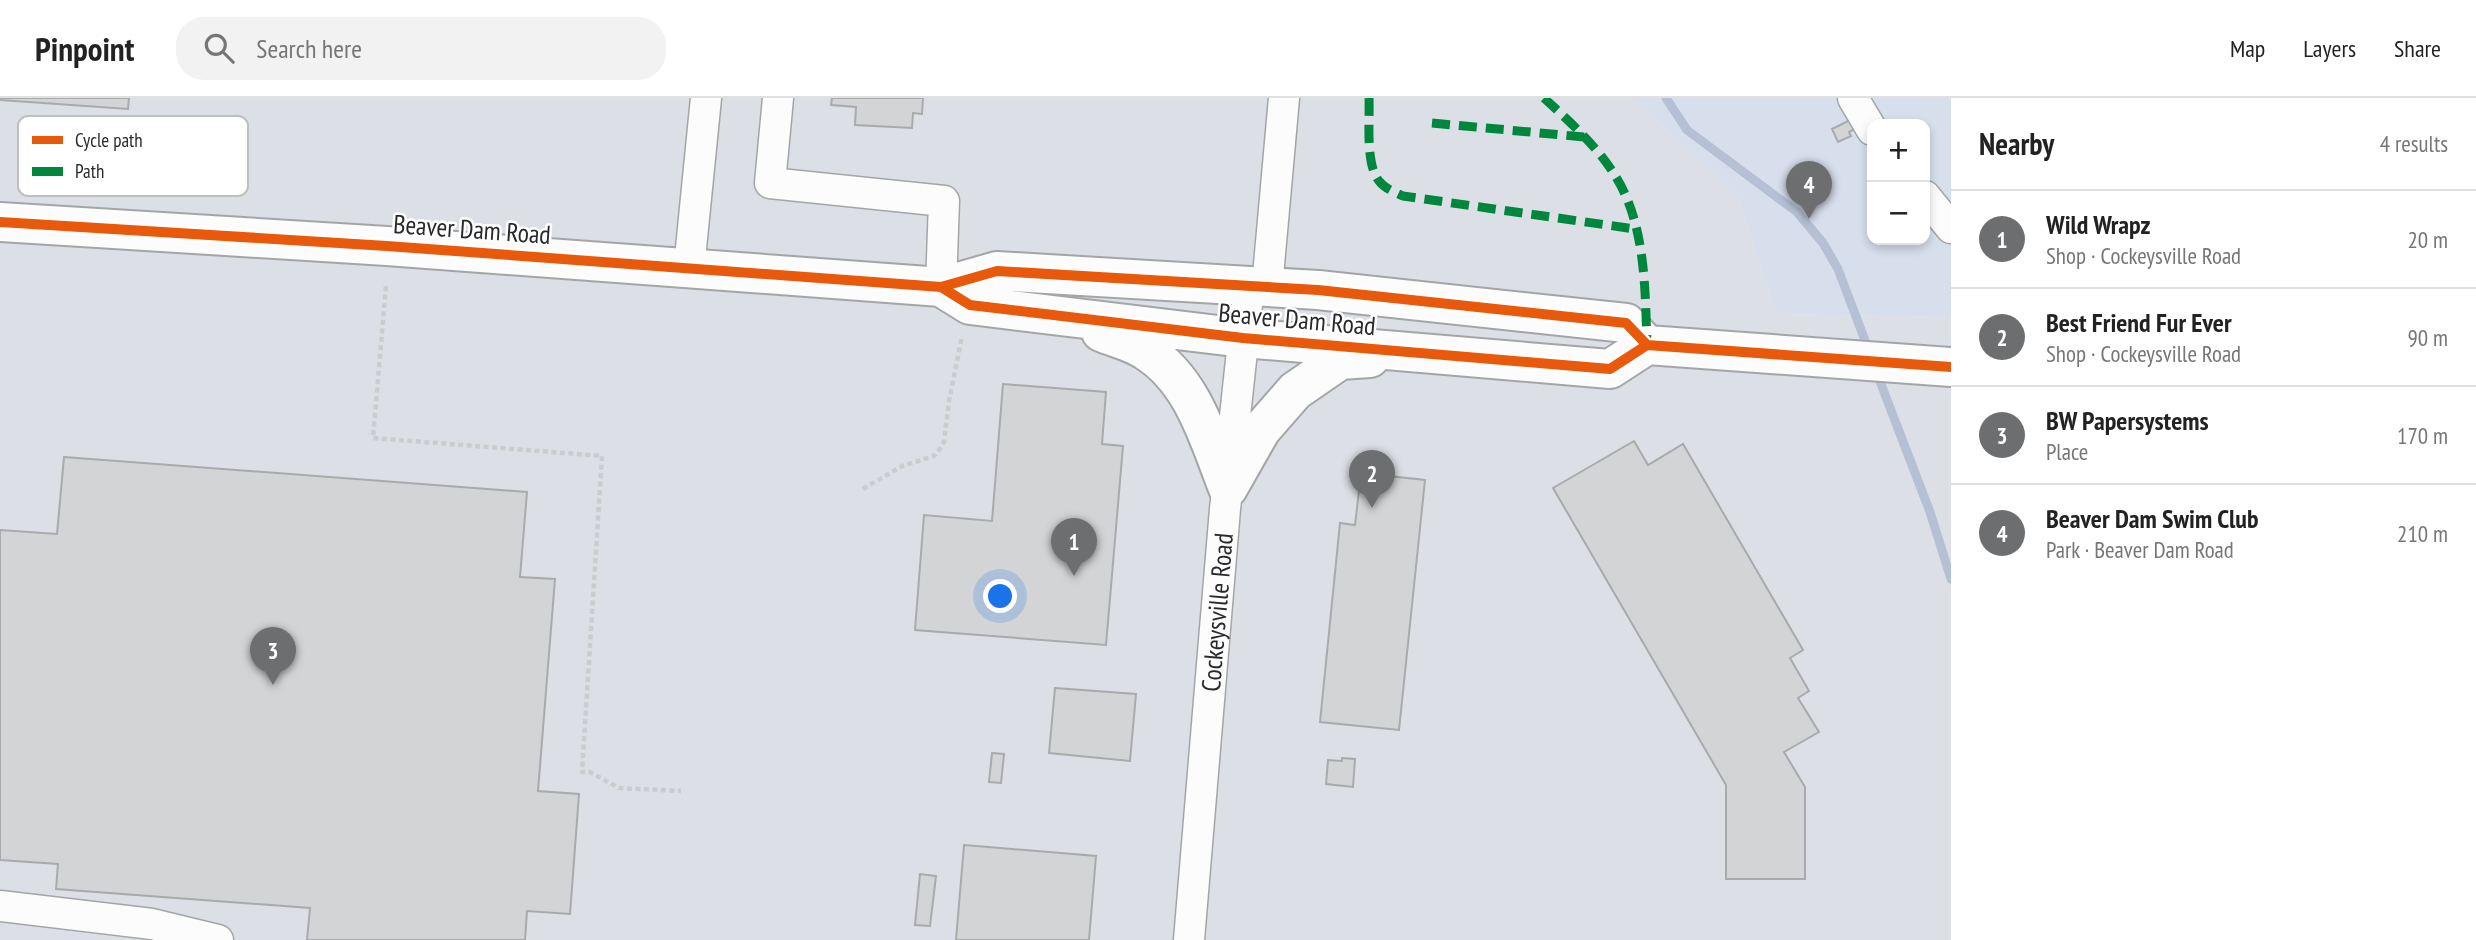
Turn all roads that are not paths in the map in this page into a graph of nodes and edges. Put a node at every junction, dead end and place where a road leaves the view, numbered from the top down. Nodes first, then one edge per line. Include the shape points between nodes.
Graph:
1 (706, 98) edge
2 (778, 98) edge
3 (1284, 98) edge
4 (1853, 98) edge
5 (1867, 122) edge
6 (1930, 202) edge
7 (0, 222) edge
8 (1951, 228) edge
9 (689, 268) junction
10 (941, 287) junction
11 (1258, 287) junction
12 (1057, 314) junction
13 (1243, 338) junction
14 (1647, 345) junction
15 (1426, 354) junction
16 (1943, 367) edge
17 (1228, 488) junction
18 (0, 906) edge
19 (218, 940) edge
20 (1189, 940) edge

1 - 9 street
2 - 10 street via 770,183 944,201
3 - 11 street, Cockeysville Road
4 - 5 street
6 - 8 street
7 - 9 main road, Beaver Dam Road
9 - 10 main road, Beaver Dam Road
10 - 11 main road, Beaver Dam Road via 997,271
10 - 12 main road, Beaver Dam Road via 970,305
11 - 13 street, Cockeysville Road
11 - 14 main road, Beaver Dam Road via 1626,323
12 - 13 main road, Beaver Dam Road
12 - 17 main road via 1146,350 1166,368 1196,410
13 - 15 main road, Beaver Dam Road
13 - 17 street, Cockeysville Road
14 - 15 main road, Beaver Dam Road via 1610,369
14 - 16 main road
15 - 17 main road via 1340,360 1317,375 1294,391 1268,420
17 - 20 street, Cockeysville Road
18 - 19 street via 152,924

